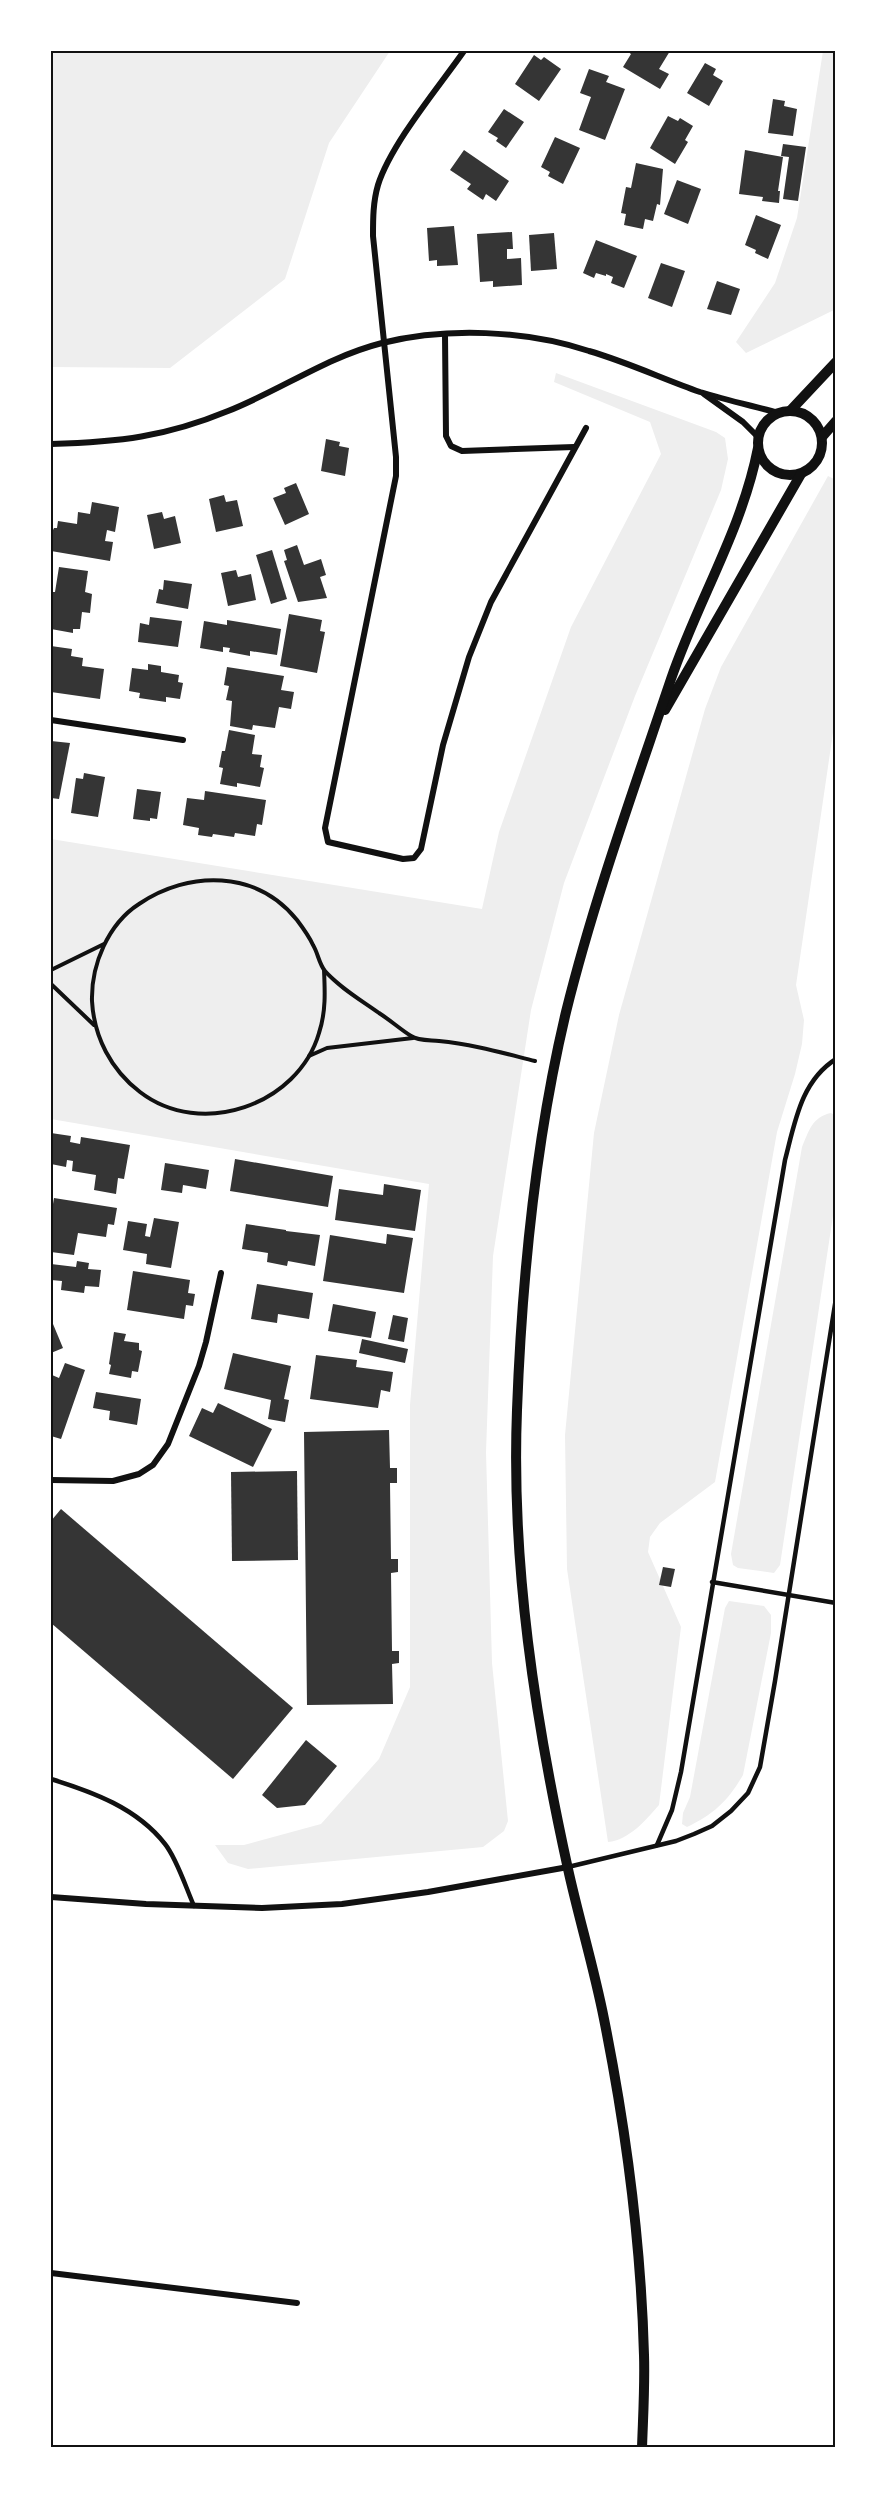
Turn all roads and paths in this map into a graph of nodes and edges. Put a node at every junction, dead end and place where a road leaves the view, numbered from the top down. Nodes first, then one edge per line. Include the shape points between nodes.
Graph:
1 (464, 51) edge
2 (445, 335) junction
3 (384, 343) junction
4 (836, 362) edge
5 (701, 392) junction
6 (785, 412) junction
7 (836, 421) edge
8 (586, 428) dead end
9 (822, 437) junction
10 (758, 443) junction
11 (51, 444) edge
12 (574, 447) junction
13 (801, 474) junction
14 (51, 720) edge
15 (657, 723) junction
16 (183, 740) dead end
17 (105, 944) junction
18 (51, 970) edge
19 (324, 970) junction
20 (51, 984) edge
21 (96, 1026) junction
22 (414, 1038) junction
23 (309, 1056) junction
24 (836, 1059) edge
25 (535, 1061) dead end
26 (221, 1273) dead end
27 (836, 1298) edge
28 (51, 1480) edge
29 (712, 1582) junction
30 (789, 1596) junction
31 (836, 1603) edge
32 (51, 1779) edge
33 (657, 1845) junction
34 (568, 1867) junction
35 (51, 1897) edge
36 (194, 1906) junction
37 (51, 2273) edge
38 (297, 2303) dead end
39 (642, 2448) edge

1 - 3 street via 400,142 378,184 373,236
2 - 3 street
2 - 5 street via 496,334 556,342
2 - 12 street via 446,436 451,446 462,451
3 - 11 street via 345,354 230,410 182,428 138,438
3 - 12 street via 396,476 325,828 328,842 403,859 414,858 421,849 443,745 469,657 491,602
4 - 6 street
5 - 6 street
5 - 10 street via 743,422
6 - 9 street via 811,418
6 - 10 street via 762,426
7 - 9 street
8 - 12 street
9 - 13 street via 820,457
10 - 13 street via 764,463 777,473
10 - 15 street via 744,506 673,674
13 - 15 street
14 - 16 street
15 - 34 street via 622,823 566,1012 547,1101 525,1256 516,1415 522,1597 541,1728
17 - 18 path
17 - 19 path via 132,908 158,891 186,881 216,879 246,885 273,899 296,919
17 - 21 path via 92,987
19 - 22 path
19 - 23 path via 325,1004 319,1034
20 - 21 path
21 - 23 path via 119,1073 142,1094 170,1108 200,1114 230,1112 260,1102 285,1085
22 - 23 path via 327,1048
22 - 25 path via 462,1043
24 - 29 lane via 823,1067 800,1101 785,1160
26 - 28 street via 199,1366 168,1444 153,1465 113,1482
27 - 30 lane
29 - 30 lane
29 - 33 lane via 681,1772 672,1810
30 - 31 lane
30 - 33 lane via 759,1767 748,1793 712,1826
32 - 36 lane via 88,1790 140,1817 166,1845
33 - 34 lane
34 - 36 street via 342,1904
34 - 39 street via 604,2018 630,2166 644,2358
35 - 36 street
37 - 38 street

